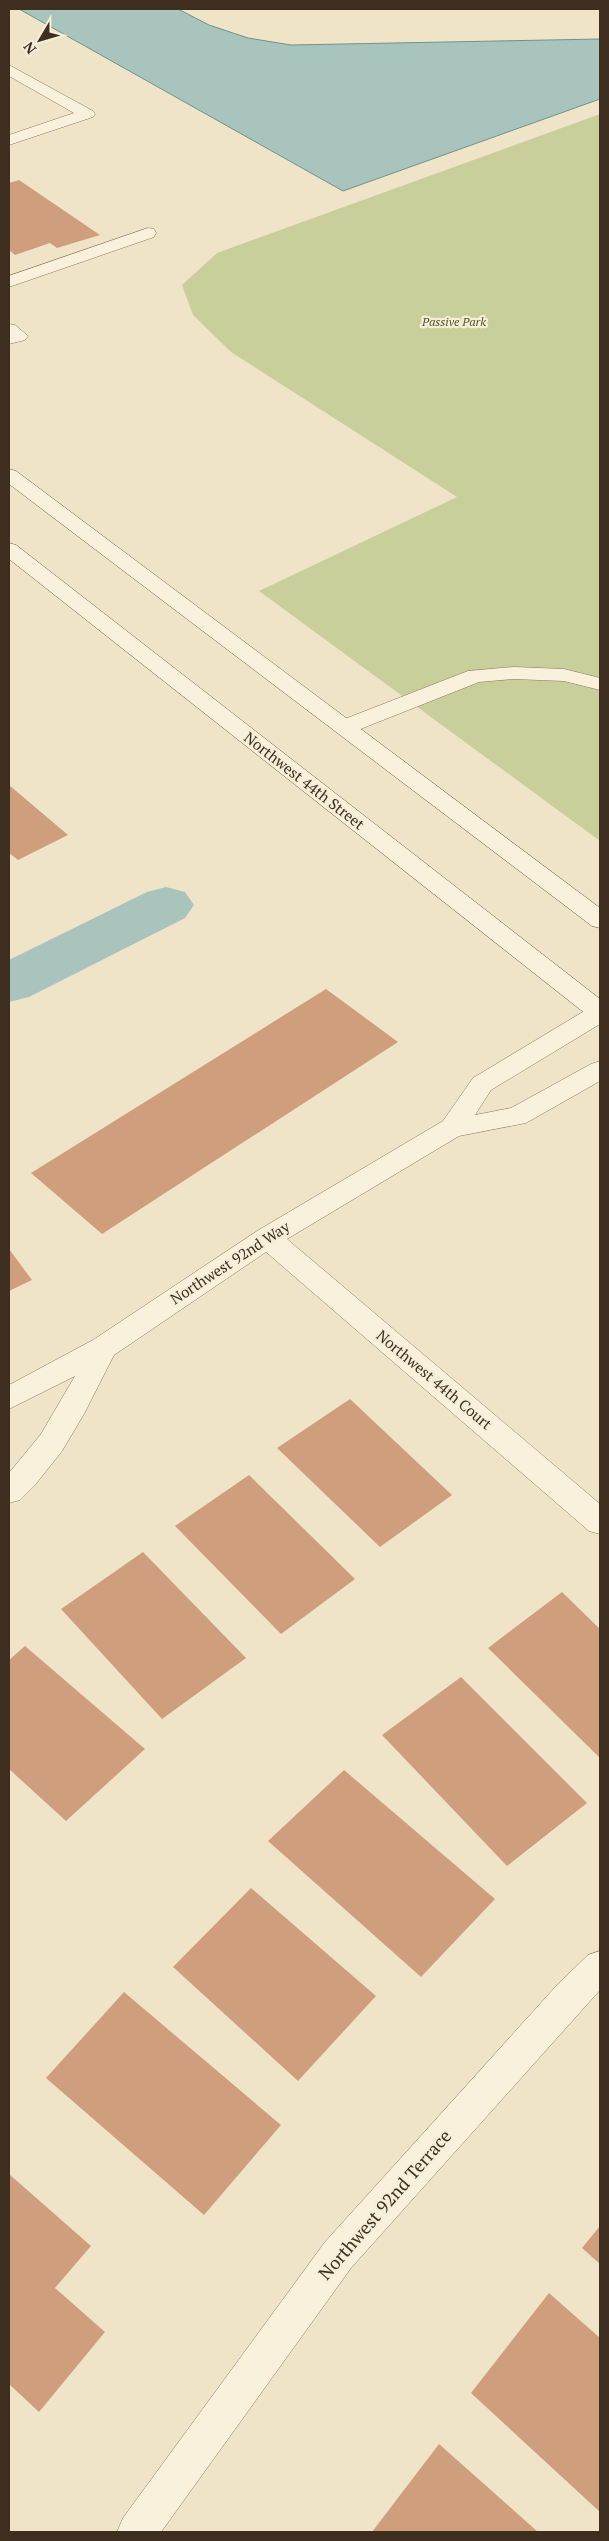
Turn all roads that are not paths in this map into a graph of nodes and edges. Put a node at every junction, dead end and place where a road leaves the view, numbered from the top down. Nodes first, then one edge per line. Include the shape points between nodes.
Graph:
1 (9, 70) edge
2 (9, 140) edge
3 (148, 233) dead end
4 (9, 282) edge
5 (9, 329) edge
6 (9, 340) edge
7 (9, 474) edge
8 (9, 549) edge
9 (600, 684) edge
10 (345, 727) junction
11 (600, 920) edge
12 (600, 1013) edge
13 (600, 1070) edge
14 (452, 1128) junction
15 (267, 1238) junction
16 (103, 1348) junction
17 (9, 1398) edge
18 (9, 1491) edge
19 (600, 1522) edge
20 (600, 1967) edge
21 (137, 2532) edge

1 - 2 street via 87,114
3 - 4 street
5 - 6 street via 19,336
7 - 10 street
8 - 12 street, Northwest 44th Street
9 - 10 street via 564,675 514,673 476,676
10 - 11 street
12 - 14 street, Northwest 92nd Way via 482,1084
13 - 14 street, Northwest 92nd Way via 517,1116
14 - 15 street, Northwest 92nd Way
15 - 16 street, Northwest 92nd Way
15 - 19 street, Northwest 44th Court
16 - 17 street, Northwest 92nd Way
16 - 18 street via 66,1423 29,1474
20 - 21 street, Northwest 92nd Terrace via 570,1996 338,2254

